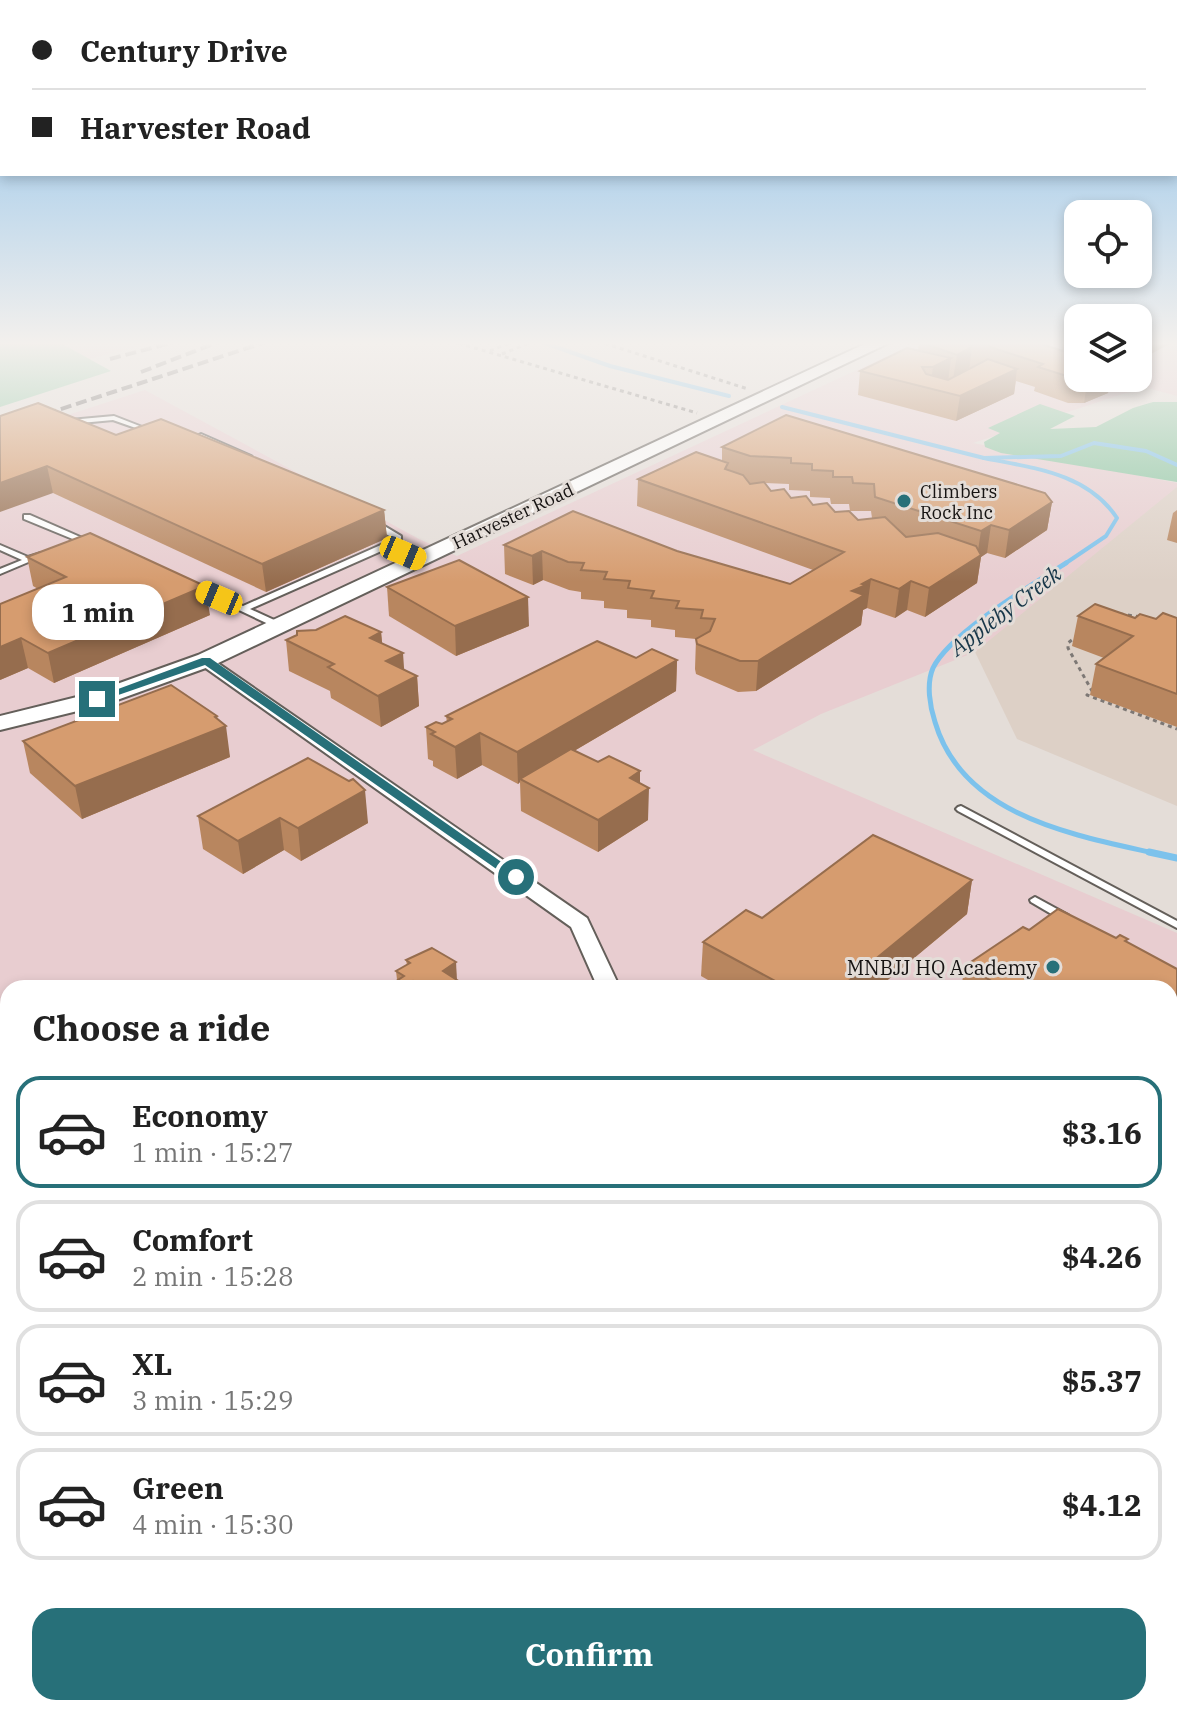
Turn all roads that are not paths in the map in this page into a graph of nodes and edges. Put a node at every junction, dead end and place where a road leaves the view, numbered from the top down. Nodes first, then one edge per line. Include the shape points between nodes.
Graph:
1 (83, 421) edge
2 (122, 421) edge
3 (713, 421) edge
4 (53, 424) edge
5 (155, 433) edge
6 (197, 448) edge
7 (227, 459) edge
8 (27, 517) dead end
9 (366, 520) edge
10 (83, 540) junction
11 (69, 545) edge
12 (95, 545) edge
13 (386, 546) junction
14 (0, 547) edge
15 (55, 550) edge
16 (28, 560) junction
17 (419, 560) junction
18 (0, 572) edge
19 (188, 585) edge
20 (244, 609) junction
21 (282, 627) junction
22 (206, 660) junction
23 (0, 723) edge
24 (961, 809) dead end
25 (1035, 900) dead end
26 (1074, 922) edge
27 (1177, 925) edge
28 (605, 980) edge

1 - 4 lane
2 - 5 lane
3 - 17 main road, Harvester Road
6 - 7 lane via 183,443 201,436 249,457 256,469
8 - 10 lane
9 - 13 lane via 398,538
10 - 11 lane
10 - 12 lane
13 - 17 lane
13 - 20 lane
14 - 16 lane
15 - 16 lane
16 - 18 lane
17 - 21 main road, Harvester Road
19 - 20 lane
20 - 21 lane
21 - 22 main road, Harvester Road
22 - 23 main road, Harvester Road via 97,699
22 - 28 street via 580,923
24 - 27 lane
25 - 26 lane

